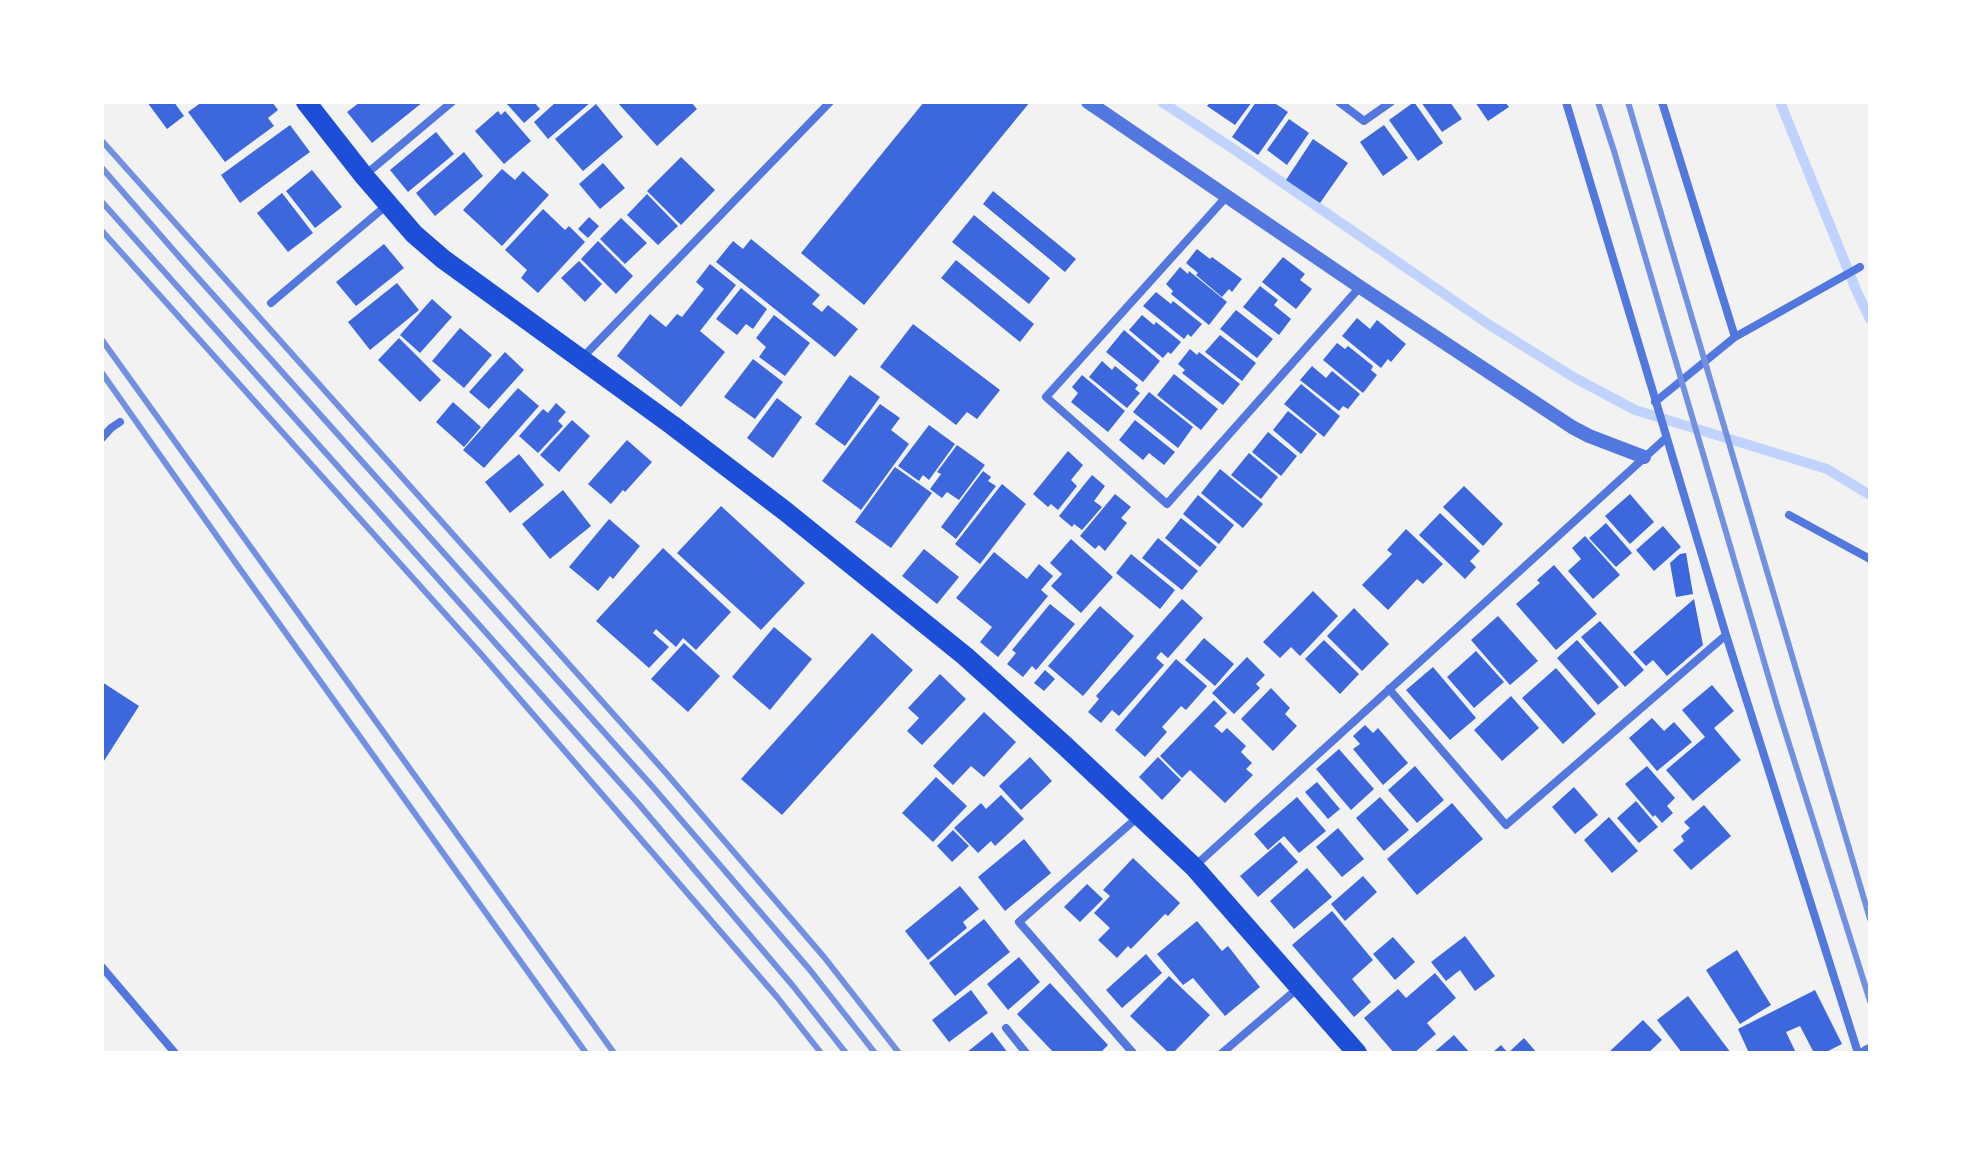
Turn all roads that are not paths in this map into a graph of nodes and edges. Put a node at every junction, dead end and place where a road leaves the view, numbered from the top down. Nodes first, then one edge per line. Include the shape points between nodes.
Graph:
1 (306, 102) edge
2 (452, 102) edge
3 (830, 102) edge
4 (1088, 102) edge
5 (1339, 102) edge
6 (1391, 102) edge
7 (1566, 102) edge
8 (1662, 102) edge
9 (364, 176) junction
10 (1227, 196) junction
11 (388, 204) junction
12 (1860, 267) dead end
13 (1360, 287) junction
14 (271, 303) dead end
15 (1735, 337) junction
16 (582, 359) junction
17 (1655, 402) junction
18 (120, 422) dead end
19 (102, 438) edge
20 (1666, 438) junction
21 (1644, 457) junction
22 (1789, 515) dead end
23 (1870, 559) edge
24 (1726, 635) junction
25 (1389, 689) junction
26 (1140, 816) junction
27 (1194, 867) junction
28 (102, 967) edge
29 (1300, 986) junction
30 (1006, 1028) dead end
31 (175, 1053) edge
32 (1026, 1053) edge
33 (1133, 1053) edge
34 (1222, 1053) edge
35 (1357, 1053) edge
36 (1858, 1053) edge

1 - 9 main road
2 - 9 street
3 - 16 street
4 - 10 street
5 - 6 street via 1364,121
7 - 17 street
8 - 15 street
9 - 11 main road
10 - 13 street
10 - 13 street via 1046,397 1167,504
11 - 14 street
11 - 16 main road via 443,259
12 - 15 street
13 - 21 street via 1572,427
15 - 17 street
16 - 26 main road via 917,617
17 - 20 street
18 - 19 street
20 - 21 street
20 - 24 street
21 - 25 street
22 - 23 street
24 - 25 street via 1506,825
24 - 36 street
25 - 27 street
26 - 27 main road
26 - 33 street via 1019,922
27 - 29 main road
28 - 31 street
29 - 34 street
29 - 35 main road
30 - 32 street

